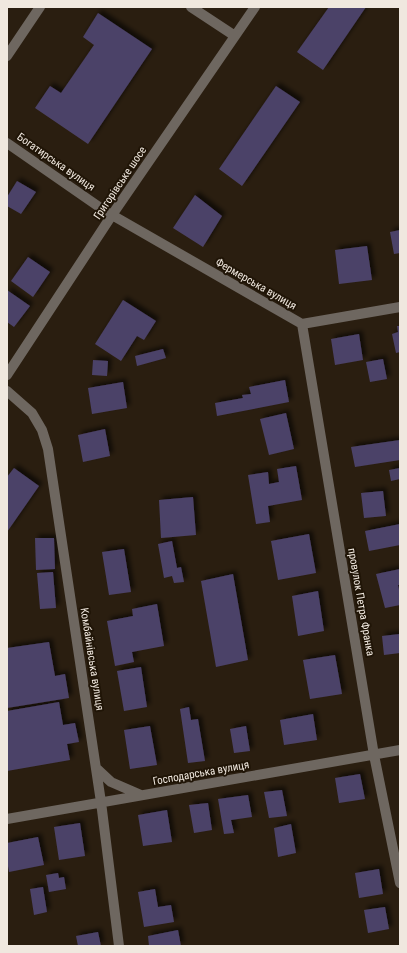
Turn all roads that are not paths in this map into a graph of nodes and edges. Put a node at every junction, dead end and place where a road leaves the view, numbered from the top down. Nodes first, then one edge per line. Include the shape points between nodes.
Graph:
1 (40, 7) edge
2 (191, 7) edge
3 (255, 7) edge
4 (236, 36) junction
5 (7, 56) edge
6 (7, 143) edge
7 (112, 215) junction
8 (400, 307) edge
9 (302, 324) junction
10 (7, 375) edge
11 (7, 391) edge
12 (400, 750) edge
13 (374, 755) junction
14 (96, 768) junction
15 (141, 795) junction
16 (101, 802) junction
17 (7, 819) edge
18 (400, 883) edge
19 (119, 946) edge

1 - 5 street
2 - 4 street
3 - 4 street, Григорівське шосе
4 - 7 street, Григорівське шосе
6 - 7 street, Богатирська вулиця
7 - 9 street, Фермерська вулиця
7 - 10 street, Григорівське шосе
8 - 9 street, Фермерська вулиця
9 - 13 street, провулок Петра Франка
11 - 14 street, Комбайнівська вулиця via 32,412 42,430 48,449
12 - 13 street, Господарська вулиця
13 - 15 street, Господарська вулиця
13 - 18 street, провулок Петра Франка
14 - 15 street via 111,782
14 - 16 street, Комбайнівська вулиця
15 - 16 street, Господарська вулиця
16 - 17 street, Господарська вулиця
16 - 19 street, Комбайнівська вулиця

